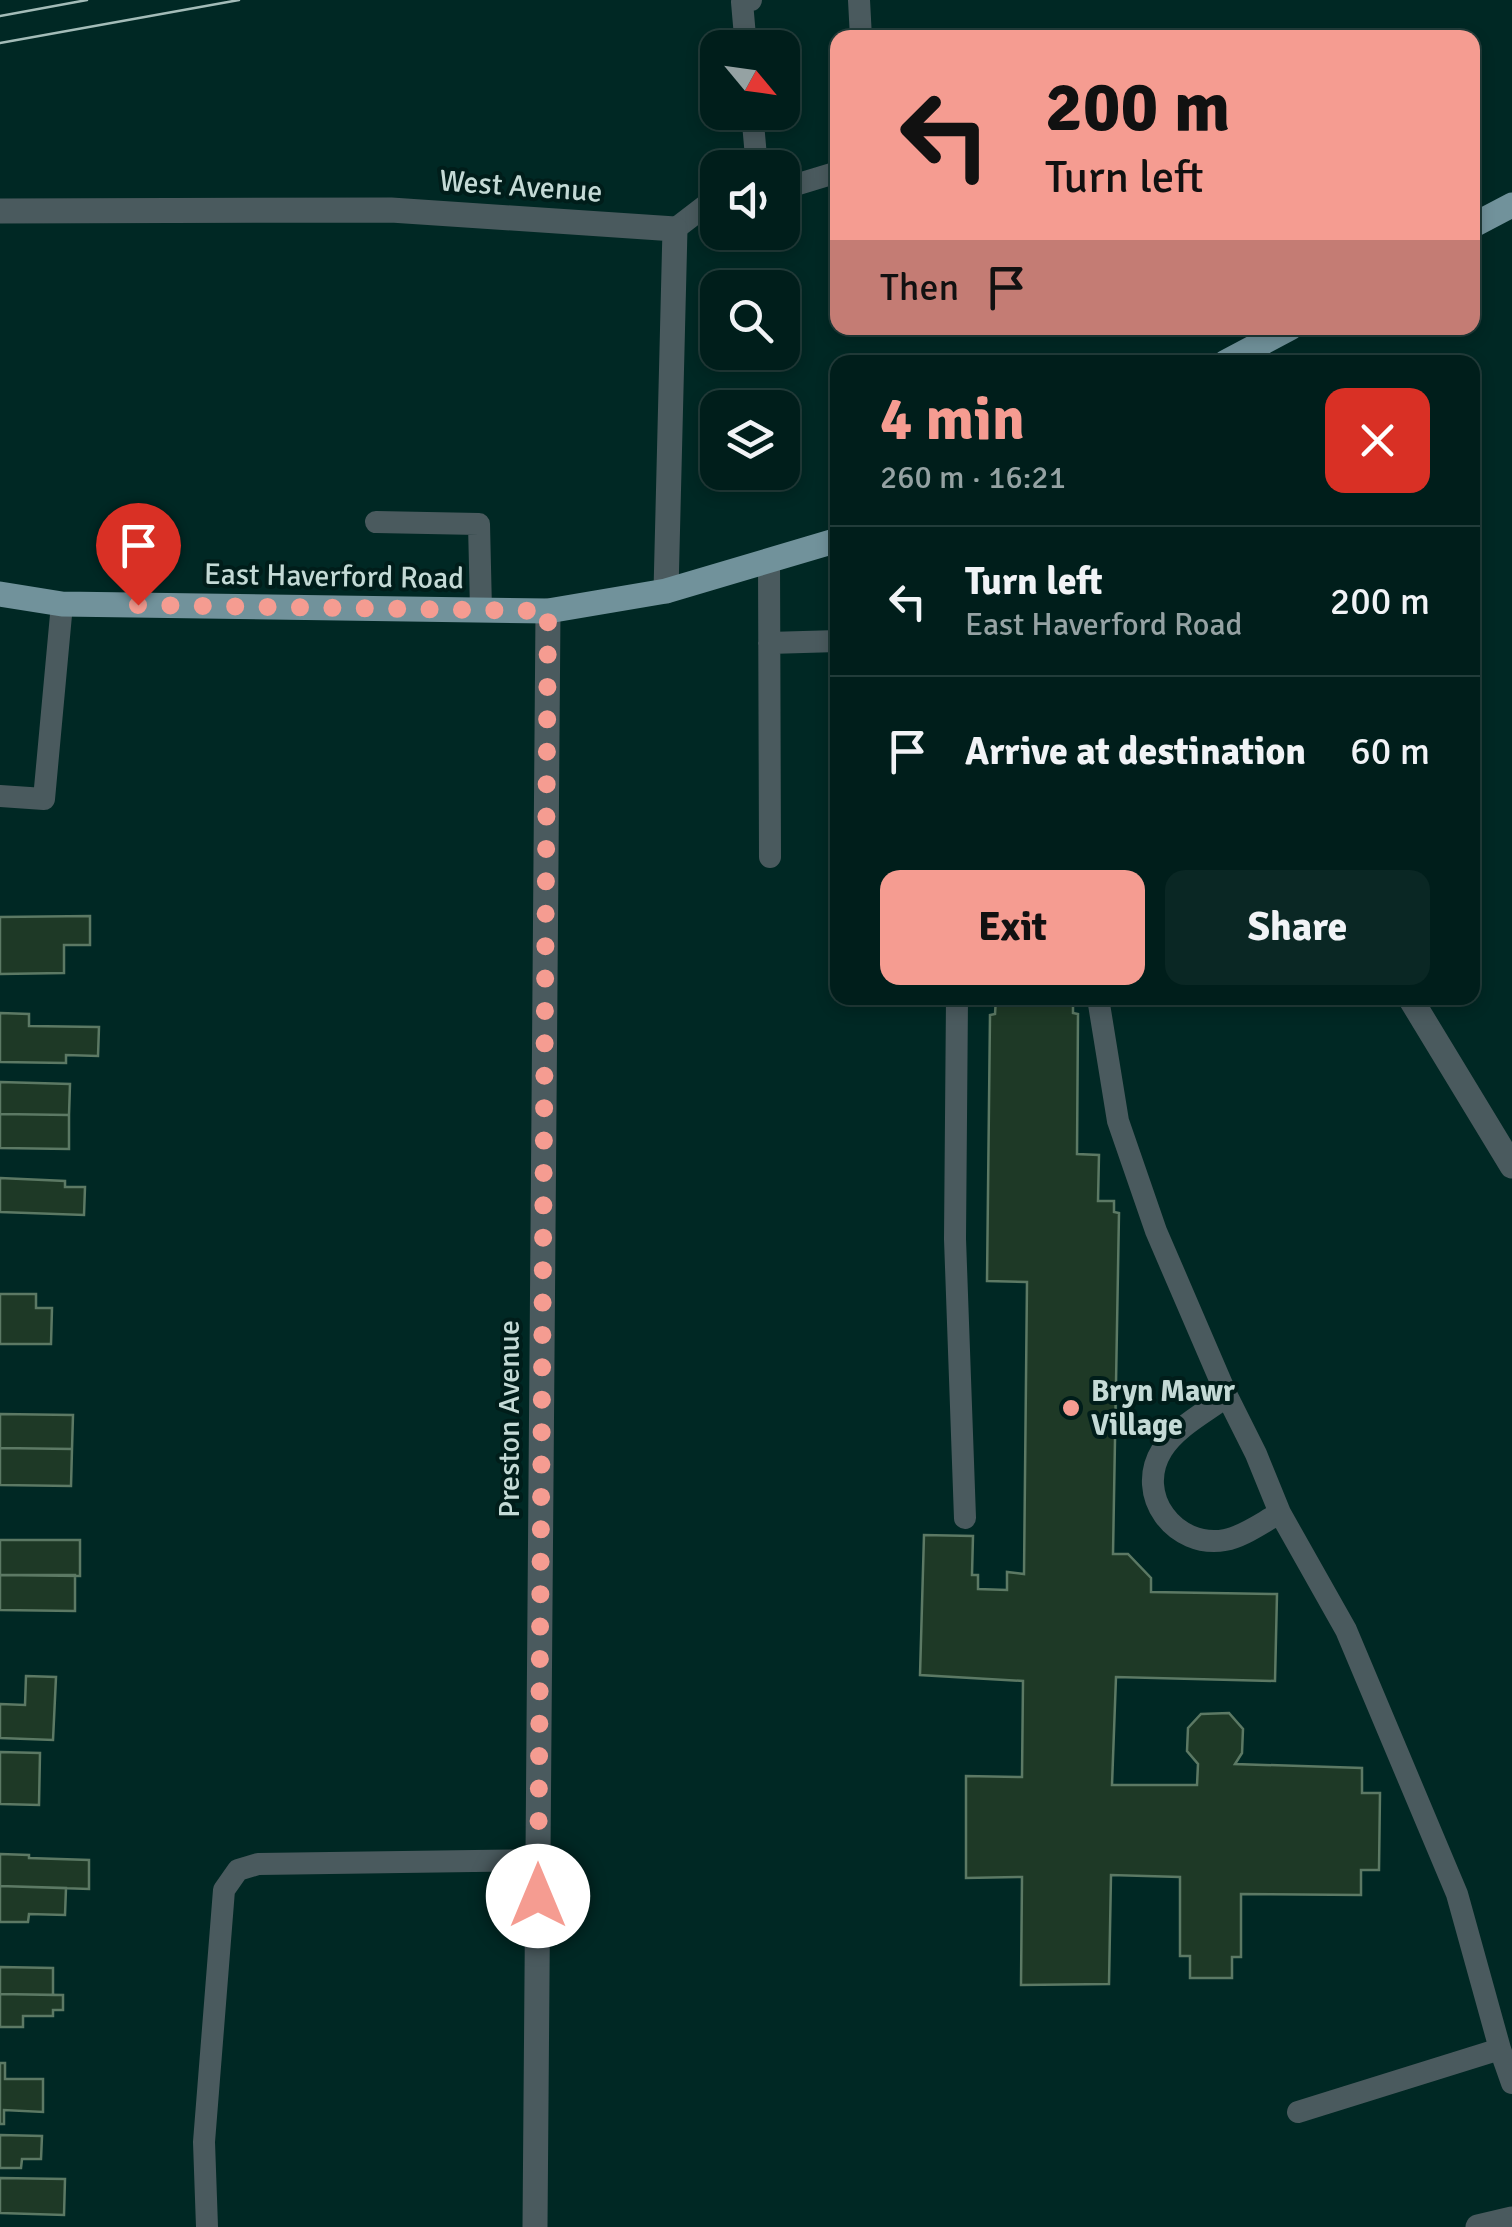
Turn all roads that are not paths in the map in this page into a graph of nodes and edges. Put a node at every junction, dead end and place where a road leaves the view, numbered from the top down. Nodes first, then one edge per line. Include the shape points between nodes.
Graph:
1 (752, 0) edge
2 (858, 0) edge
3 (744, 30) edge
4 (861, 30) edge
5 (830, 174) edge
6 (800, 184) edge
7 (1512, 205) edge
8 (700, 210) edge
9 (0, 211) edge
10 (1480, 222) edge
11 (675, 230) junction
12 (1277, 335) edge
13 (1239, 355) edge
14 (376, 522) dead end
15 (830, 542) edge
16 (769, 561) junction
17 (666, 591) junction
18 (0, 594) edge
19 (62, 604) junction
20 (480, 610) junction
21 (548, 611) junction
22 (830, 642) edge
23 (769, 644) junction
24 (0, 796) edge
25 (770, 858) dead end
26 (957, 1005) edge
27 (1099, 1005) edge
28 (1414, 1005) edge
29 (1512, 1166) edge
30 (1228, 1396) junction
31 (1280, 1513) junction
32 (965, 1518) dead end
33 (538, 1860) junction
34 (1500, 2049) junction
35 (1512, 2083) edge
36 (1298, 2112) dead end
37 (1512, 2219) edge
38 (206, 2227) edge
39 (536, 2227) edge
40 (1478, 2227) edge

1 - 3 lane via 742,2
2 - 4 lane
5 - 6 lane
7 - 10 main road
8 - 11 lane
9 - 11 street, West Avenue via 390,210
11 - 17 street
12 - 13 main road
14 - 20 lane via 479,524
15 - 16 main road, East Haverford Road
16 - 17 main road, East Haverford Road
16 - 23 lane
17 - 21 main road, East Haverford Road
18 - 19 main road, East Haverford Road
19 - 20 main road, East Haverford Road
19 - 24 lane via 44,798
20 - 21 main road, East Haverford Road
21 - 33 street, Preston Avenue
22 - 23 lane
23 - 25 lane
26 - 32 lane
27 - 30 lane via 1118,1120 1156,1232
28 - 29 street
30 - 31 lane
30 - 31 lane via 1161,1451 1154,1497 1164,1518 1204,1542 1228,1540
31 - 34 lane via 1346,1630 1457,1894
33 - 38 lane via 258,1864 238,1870 224,1890 204,2142
33 - 39 street, Preston Avenue
34 - 35 lane
34 - 36 lane
37 - 40 street

